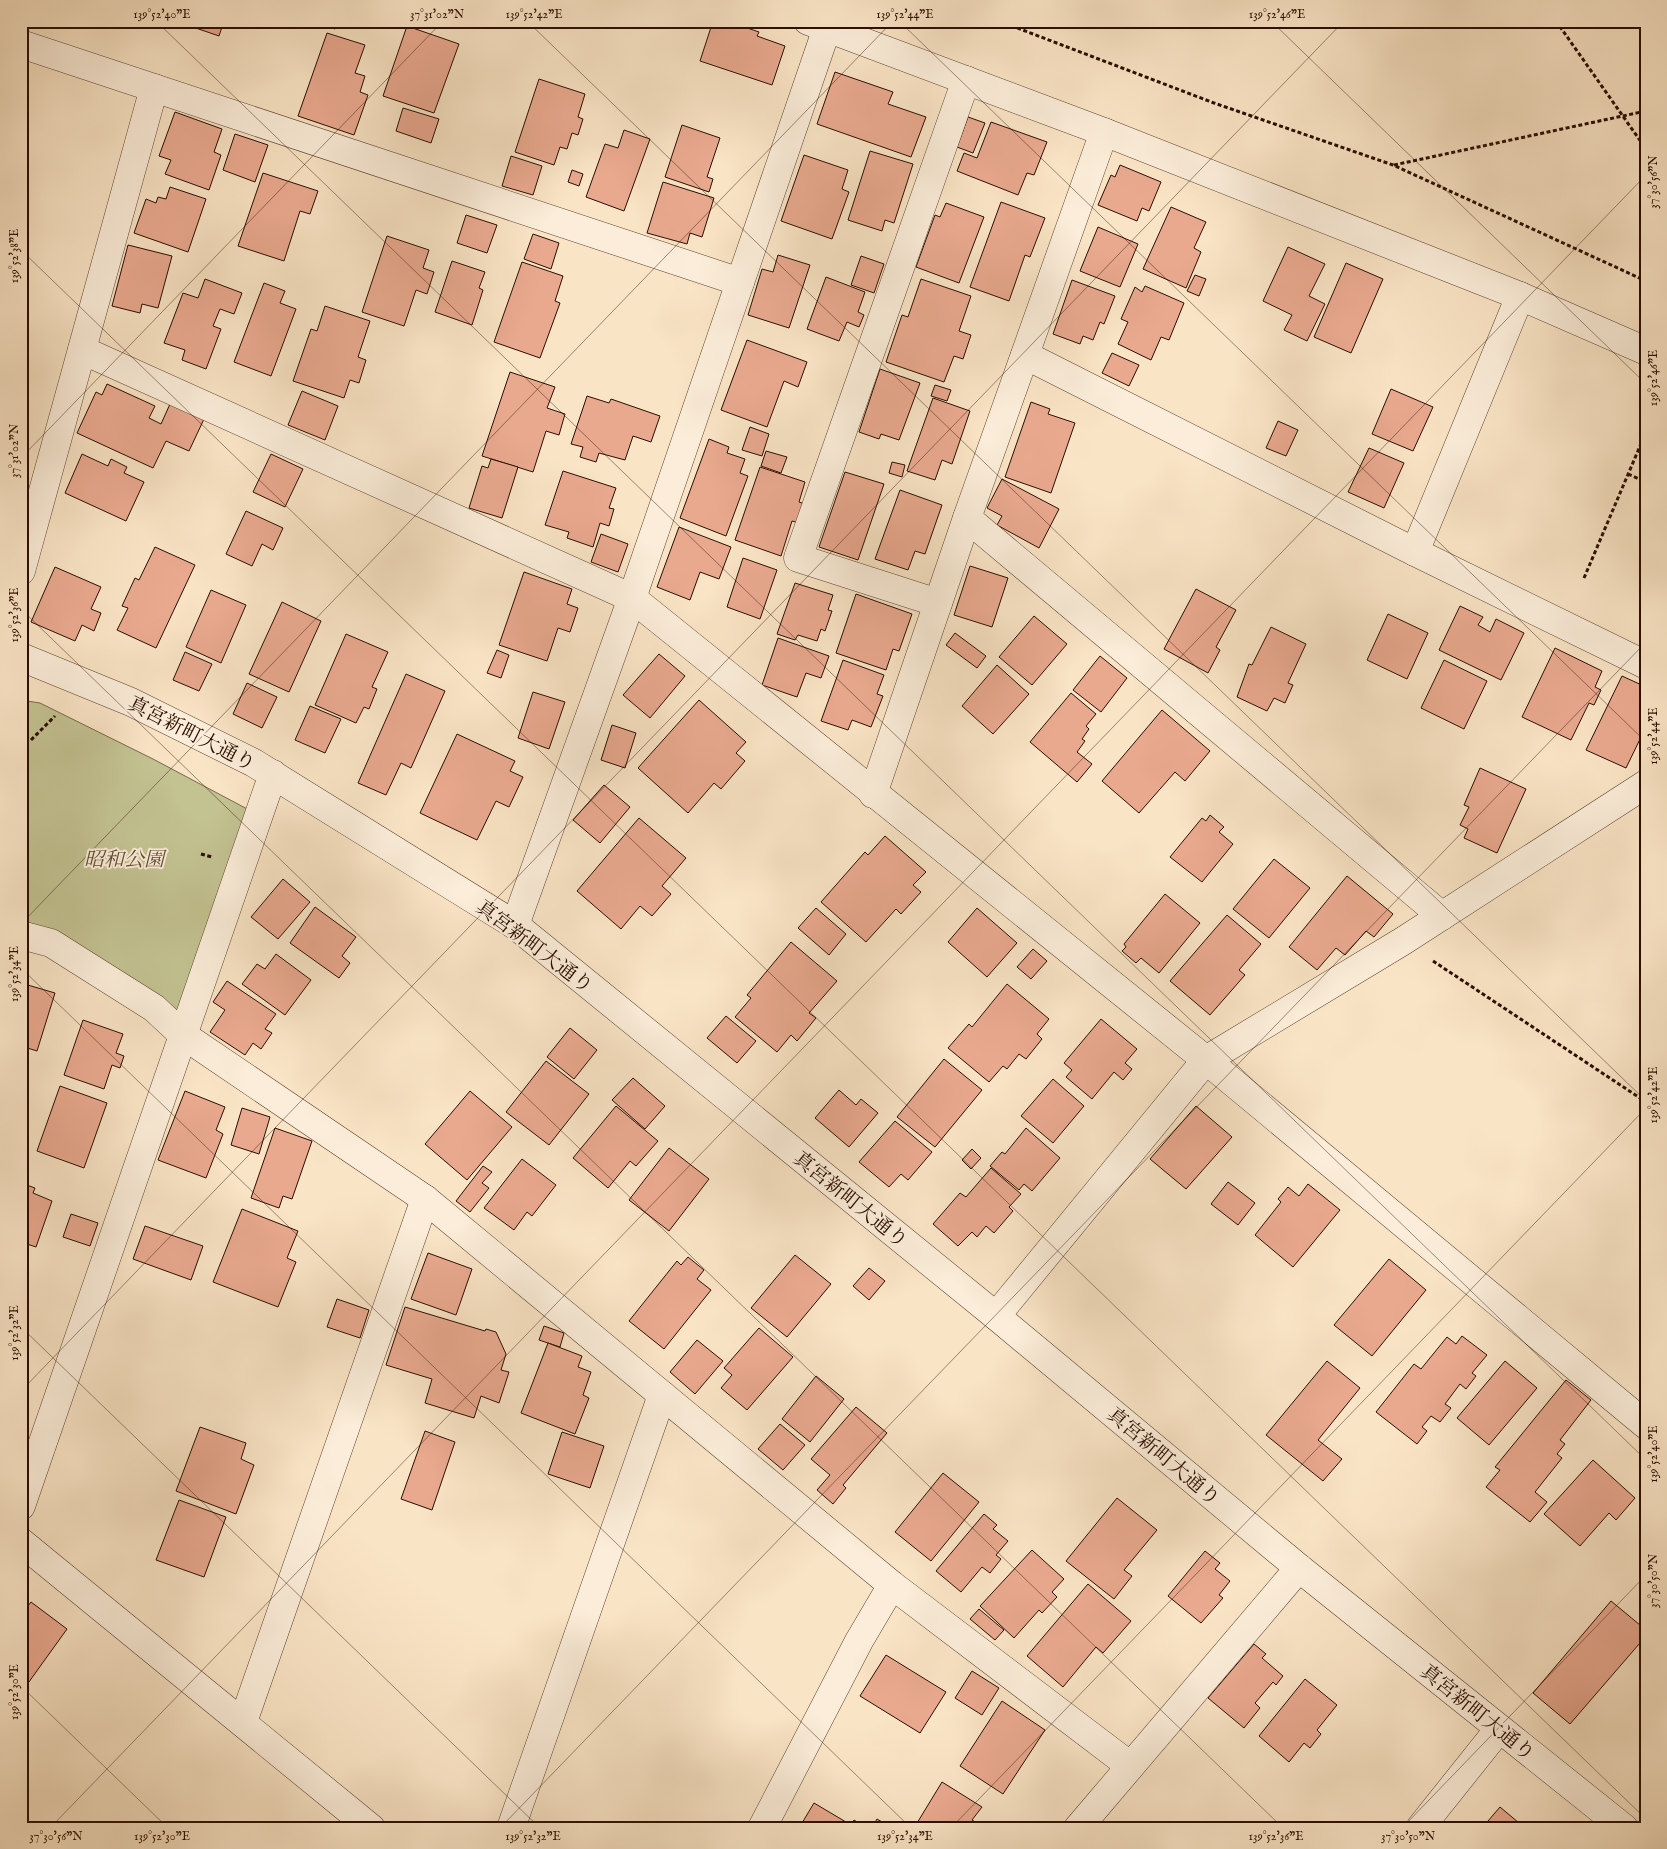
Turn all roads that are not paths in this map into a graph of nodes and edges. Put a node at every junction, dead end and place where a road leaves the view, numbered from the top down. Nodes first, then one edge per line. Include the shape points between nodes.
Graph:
1 (818, 24) edge
2 (21, 44) edge
3 (966, 80) junction
4 (154, 88) junction
5 (1104, 132) junction
6 (740, 282) junction
7 (1520, 296) junction
8 (82, 350) junction
9 (1646, 351) edge
10 (1025, 355) junction
11 (967, 518) junction
12 (1415, 552) junction
13 (21, 571) edge
14 (632, 598) junction
15 (938, 603) junction
16 (21, 657) edge
17 (1646, 665) edge
18 (273, 774) junction
19 (1646, 784) edge
20 (873, 794) junction
21 (1442, 916) junction
22 (515, 925) junction
23 (21, 935) edge
24 (183, 1034) junction
25 (1206, 1060) junction
26 (425, 1199) junction
27 (996, 1316) junction
28 (662, 1395) junction
29 (1646, 1425) edge
30 (21, 1506) edge
31 (21, 1542) edge
32 (1299, 1568) junction
33 (892, 1585) junction
34 (243, 1722) junction
35 (1498, 1729) junction
36 (1129, 1766) junction
37 (371, 1828) edge
38 (511, 1828) edge
39 (762, 1828) edge
40 (1078, 1828) edge
41 (1420, 1828) edge
42 (1624, 1828) edge

1 - 3 street
1 - 6 street
2 - 4 street
3 - 5 street
3 - 15 street via 798,558
4 - 6 street
4 - 8 street
5 - 7 street
5 - 10 street
6 - 14 street
7 - 9 street
7 - 12 street
8 - 13 street
8 - 14 street
10 - 11 street
10 - 12 street
11 - 15 street
11 - 21 street
12 - 17 street
14 - 20 street
14 - 22 street
15 - 20 street
16 - 18 street, 真宮新町大通り via 131,702
18 - 22 street, 真宮新町大通り
18 - 24 street
19 - 21 street
20 - 25 street
21 - 25 street
22 - 27 street, 真宮新町大通り
23 - 24 street via 51,944 154,1008
24 - 26 street
24 - 30 street
25 - 27 street
25 - 29 street
26 - 28 street
26 - 34 street
27 - 32 street, 真宮新町大通り
28 - 33 street
28 - 38 street
31 - 34 street
32 - 35 street, 真宮新町大通り
32 - 36 street
33 - 36 street
33 - 39 street via 859,1641
34 - 37 street
35 - 41 street
35 - 42 street, 真宮新町大通り
36 - 40 street

